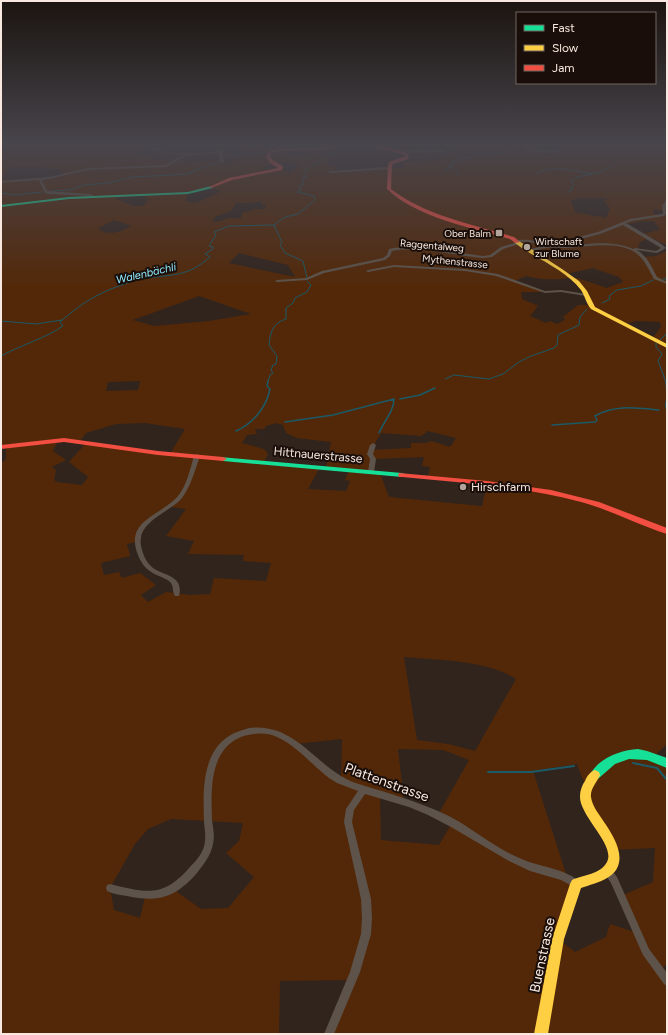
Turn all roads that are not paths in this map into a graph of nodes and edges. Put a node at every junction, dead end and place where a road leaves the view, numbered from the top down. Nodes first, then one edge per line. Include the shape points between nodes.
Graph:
1 (47, 192) edge
2 (188, 192) edge
3 (392, 192) edge
4 (94, 197) junction
5 (667, 201) edge
6 (1, 206) edge
7 (623, 223) junction
8 (517, 242) junction
9 (546, 247) junction
10 (635, 249) junction
11 (530, 251) junction
12 (368, 271) dead end
13 (277, 281) dead end
14 (667, 283) edge
15 (586, 295) junction
16 (667, 346) edge
17 (373, 445) dead end
18 (1, 447) edge
19 (197, 456) junction
20 (371, 472) junction
21 (667, 531) edge
22 (177, 594) dead end
23 (667, 763) edge
24 (364, 789) junction
25 (607, 872) junction
26 (576, 884) junction
27 (110, 888) dead end
28 (667, 982) edge
29 (329, 1034) edge
30 (540, 1034) edge

1 - 4 street
2 - 4 street
3 - 8 street via 433,213 506,235
4 - 6 street via 51,199
5 - 7 street via 663,215
7 - 9 street via 599,233
7 - 10 street via 664,248 657,252
8 - 9 street via 537,242
8 - 11 street
8 - 13 street, Raggentalweg via 491,256 483,257 393,249 384,259 323,272 307,279
9 - 10 street via 608,244
9 - 11 street
10 - 14 street via 656,278
11 - 15 street via 560,270 583,289
12 - 15 street, Mythenstrasse via 394,266 465,270 497,275 544,292 561,291
15 - 16 street via 593,308
17 - 20 street via 370,454 373,459
18 - 19 street, Hittnauerstrasse via 64,440
19 - 20 street, Hittnauerstrasse
19 - 22 street via 179,497 140,528 137,537 141,559 151,570 171,580 176,585
20 - 21 street, Hittnauerstrasse via 479,482 553,494 586,501
23 - 25 street via 654,756 629,753 602,768 588,784 585,799 588,808 613,850 612,862
24 - 26 street, Plattenstrasse via 432,812 494,849
24 - 27 street, Plattenstrasse via 327,773 280,735 265,731 242,734 222,747 212,765 209,781 209,842 205,856 185,881 157,895 145,897
24 - 29 street via 350,808 348,822 366,899 366,934 352,980
25 - 26 street
25 - 28 street via 614,880 646,952
26 - 30 street, Buenstrasse via 559,933

